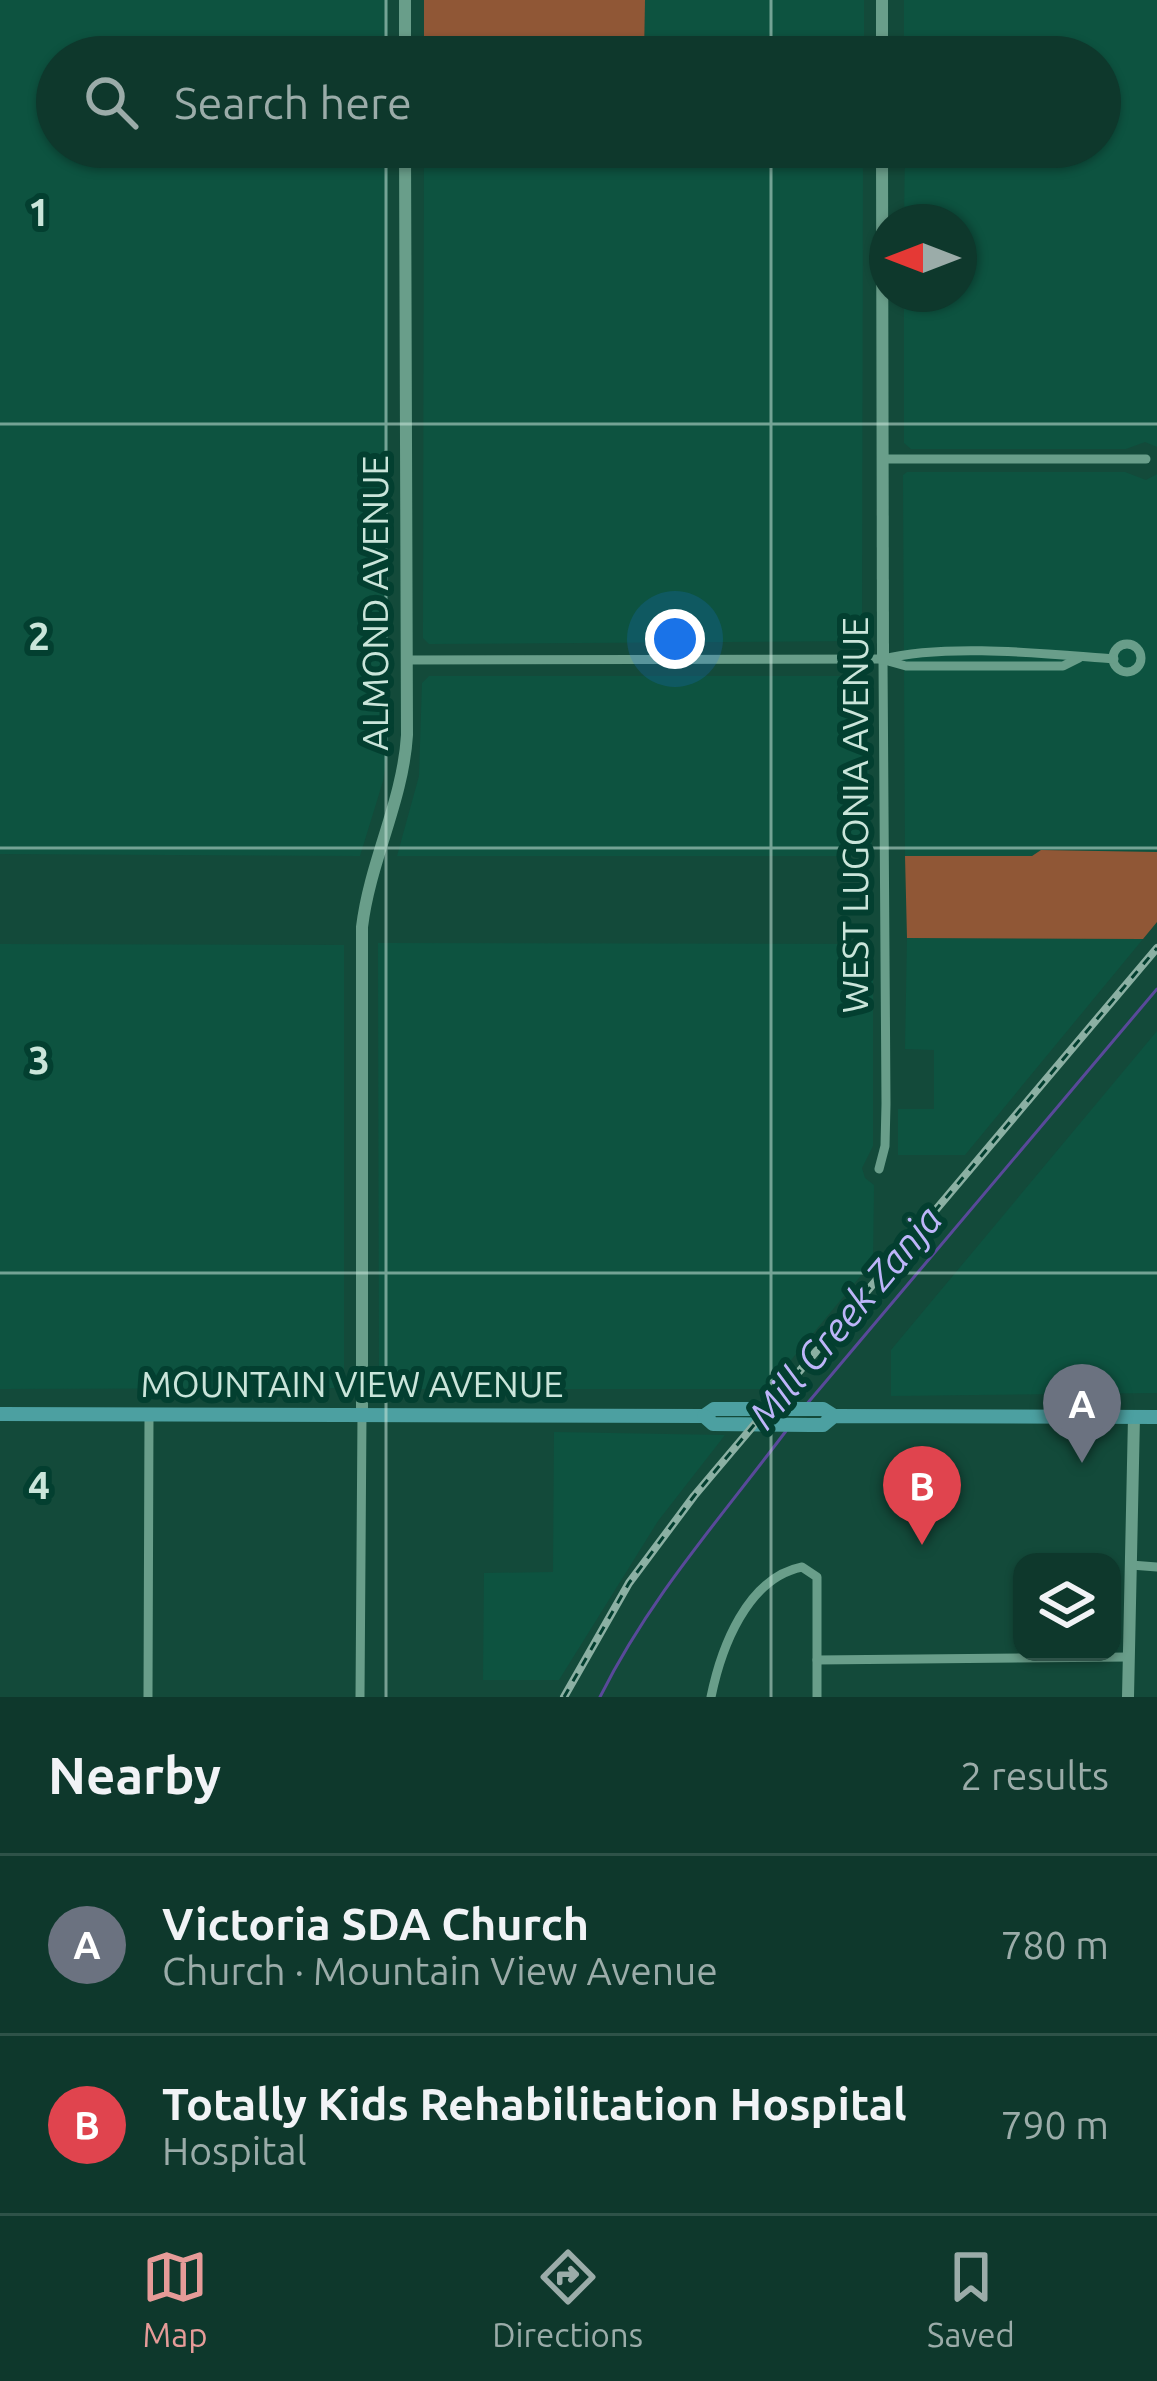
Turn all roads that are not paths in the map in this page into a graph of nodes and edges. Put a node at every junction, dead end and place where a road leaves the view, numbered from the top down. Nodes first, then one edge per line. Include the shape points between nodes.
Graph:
1 (405, 0) edge
2 (882, 0) edge
3 (405, 36) edge
4 (882, 36) edge
5 (405, 168) edge
6 (882, 168) edge
7 (883, 459) junction
8 (1146, 459) dead end
9 (883, 659) junction
10 (1114, 659) dead end
11 (407, 660) junction
12 (879, 1169) dead end
13 (829, 1412) junction
14 (0, 1414) edge
15 (362, 1414) junction
16 (149, 1415) junction
17 (704, 1416) junction
18 (1135, 1417) junction
19 (1157, 1417) edge
20 (1131, 1565) junction
21 (1157, 1567) edge
22 (1130, 1657) junction
23 (817, 1660) junction
24 (148, 1697) edge
25 (360, 1697) edge
26 (711, 1697) edge
27 (817, 1697) edge
28 (1129, 1697) edge

1 - 3 street
2 - 4 street
5 - 11 street, ALMOND AVENUE
6 - 7 street, WEST LUGONIA AVENUE
7 - 8 street
7 - 9 street, WEST LUGONIA AVENUE
9 - 10 street via 905,666
9 - 11 street
9 - 12 street, WEST LUGONIA AVENUE via 887,1008
11 - 15 street, ALMOND AVENUE via 403,773 362,927
13 - 17 main road, MOUNTAIN VIEW AVENUE via 714,1409
13 - 17 main road, MOUNTAIN VIEW AVENUE via 823,1425 713,1424
13 - 18 main road, MOUNTAIN VIEW AVENUE
14 - 16 main road, MOUNTAIN VIEW AVENUE
15 - 16 main road, MOUNTAIN VIEW AVENUE
15 - 17 main road, MOUNTAIN VIEW AVENUE
15 - 25 street
16 - 24 street
18 - 19 main road, MOUNTAIN VIEW AVENUE
18 - 20 street
20 - 21 street
20 - 22 street
22 - 23 street
22 - 28 street
23 - 26 street via 818,1585 814,1572 797,1568 760,1589 732,1634
23 - 27 street

